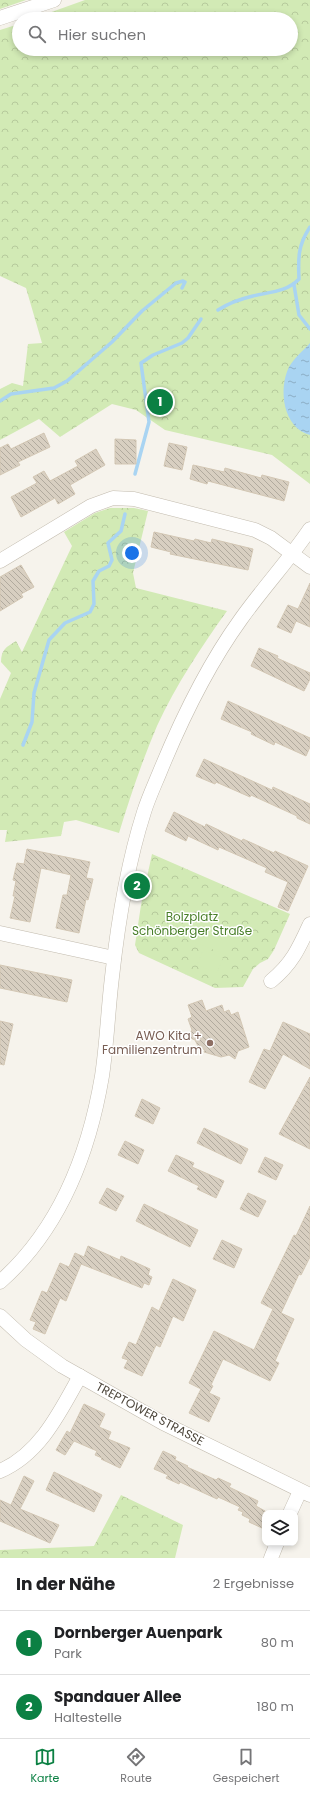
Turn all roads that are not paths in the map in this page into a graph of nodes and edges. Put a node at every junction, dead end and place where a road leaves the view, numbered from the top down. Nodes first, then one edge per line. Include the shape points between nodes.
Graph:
1 (54, 0) edge
2 (18, 12) edge
3 (12, 14) edge
4 (0, 18) edge
5 (310, 529) edge
6 (291, 554) junction
7 (0, 561) edge
8 (310, 567) edge
9 (310, 924) edge
10 (0, 933) edge
11 (114, 958) junction
12 (271, 980) dead end
13 (0, 1282) edge
14 (0, 1316) edge
15 (80, 1376) junction
16 (0, 1471) edge
17 (305, 1493) edge
18 (292, 1510) edge
19 (276, 1546) edge
20 (271, 1558) edge

1 - 2 street
3 - 4 street
5 - 6 street
6 - 7 street via 272,538 255,530 134,499 113,498 91,506
6 - 8 street
6 - 11 street via 239,621 213,662 176,733 144,812 134,848
9 - 12 street via 293,959
10 - 11 street
11 - 13 street via 102,1076 83,1156 57,1213 37,1244
14 - 15 street, TREPTOWER STRASSE via 26,1340
15 - 16 street via 38,1443 17,1462
15 - 17 street, TREPTOWER STRASSE via 164,1423
17 - 18 street
19 - 20 street

